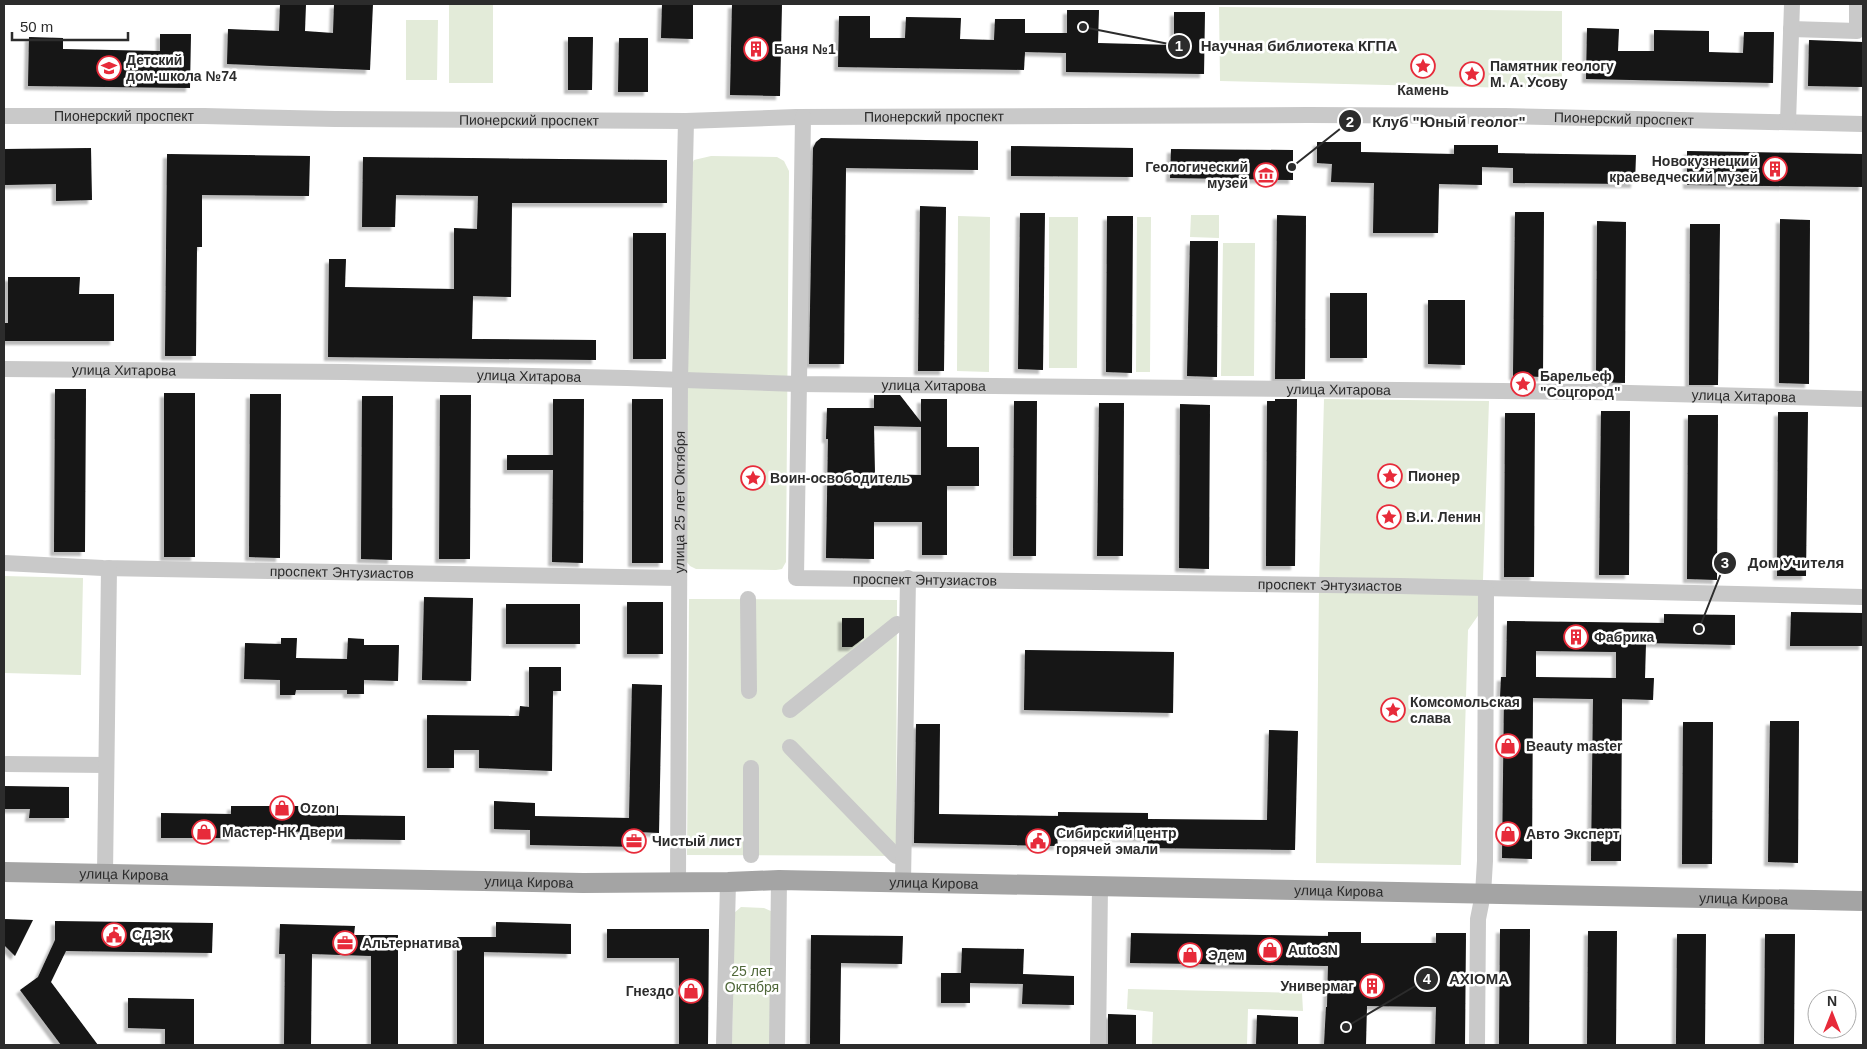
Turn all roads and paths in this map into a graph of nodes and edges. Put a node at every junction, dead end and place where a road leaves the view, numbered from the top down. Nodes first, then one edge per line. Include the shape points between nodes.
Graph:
1 (1792, 4) edge
2 (1857, 4) edge
3 (1791, 29) junction
4 (4, 116) edge
5 (803, 117) junction
6 (686, 121) junction
7 (1788, 122) junction
8 (1863, 124) edge
9 (4, 369) edge
10 (680, 380) junction
11 (798, 384) junction
12 (1863, 399) edge
13 (4, 563) edge
14 (109, 568) junction
15 (678, 578) junction
16 (908, 578) junction
17 (1486, 589) junction
18 (1863, 598) edge
19 (748, 599) dead end
20 (897, 624) dead end
21 (748, 690) dead end
22 (790, 710) dead end
23 (790, 747) dead end
24 (6, 764) dead end
25 (106, 766) junction
26 (751, 768) dead end
27 (752, 855) dead end
28 (896, 856) dead end
29 (4, 872) edge
30 (105, 874) junction
31 (779, 880) junction
32 (728, 882) junction
33 (903, 882) junction
34 (678, 883) junction
35 (1100, 887) junction
36 (1483, 894) junction
37 (1863, 901) edge
38 (724, 1045) edge
39 (776, 1045) edge
40 (1098, 1045) edge
41 (1477, 1045) edge

1 - 3 street
2 - 3 street via 1856,31
3 - 7 street
4 - 6 street, Пионерский проспект
5 - 6 street, Пионерский проспект
5 - 7 street, Пионерский проспект via 1456,116
5 - 11 street
6 - 10 street, улица 25 лет Октября
7 - 8 street, Пионерский проспект
9 - 10 street, улица Хитарова via 354,372
10 - 11 street, улица Хитарова
10 - 15 street, улица 25 лет Октября
11 - 12 street, улица Хитарова via 1590,392
11 - 16 street, проспект Энтузиастов via 796,578
13 - 14 street, проспект Энтузиастов
14 - 15 street, проспект Энтузиастов
14 - 25 street
15 - 34 street, улица 25 лет Октября
16 - 17 street, проспект Энтузиастов
16 - 33 street
17 - 18 street, проспект Энтузиастов
17 - 36 street
19 - 21 street
20 - 22 street
23 - 28 street
24 - 25 street
25 - 30 street
26 - 27 street
29 - 30 main road, улица Кирова
30 - 34 main road, улица Кирова
31 - 32 main road, улица Кирова
31 - 33 main road, улица Кирова
31 - 39 street
32 - 34 main road, улица Кирова
32 - 38 street
33 - 35 main road, улица Кирова
35 - 36 main road, улица Кирова
35 - 40 street
36 - 37 main road, улица Кирова
36 - 41 street via 1478,919

